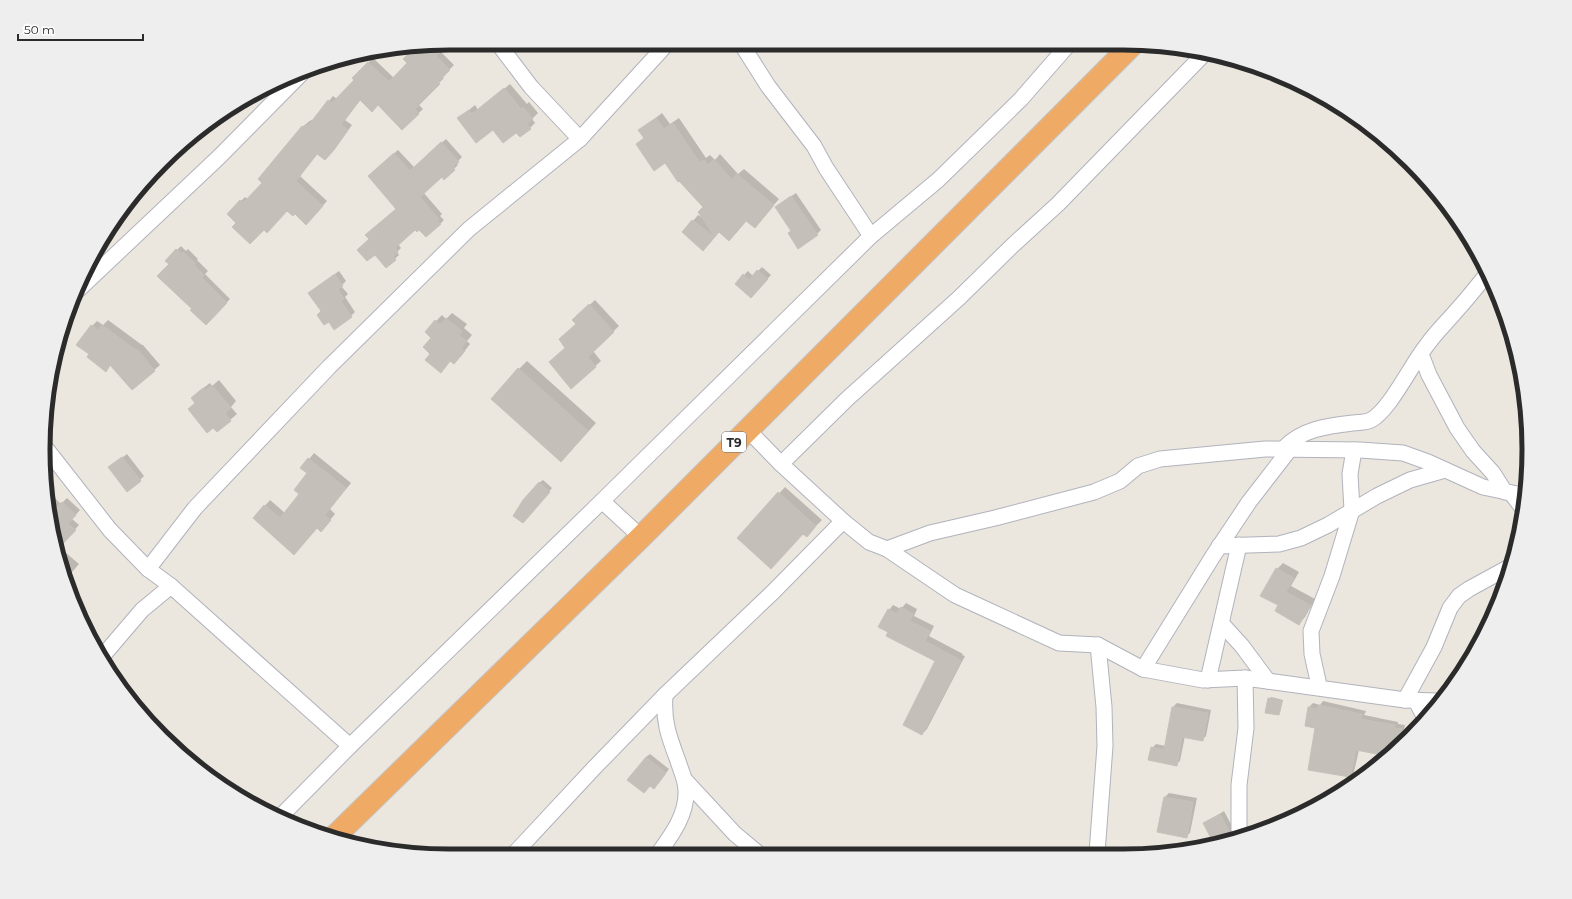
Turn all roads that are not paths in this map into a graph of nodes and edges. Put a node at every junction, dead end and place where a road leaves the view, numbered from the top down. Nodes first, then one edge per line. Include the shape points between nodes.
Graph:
1 (503, 50) edge
2 (661, 50) edge
3 (745, 50) edge
4 (1064, 50) edge
5 (1127, 50) edge
6 (1200, 58) edge
7 (294, 82) edge
8 (580, 139) junction
9 (871, 236) junction
10 (1483, 278) edge
11 (87, 281) edge
12 (1421, 354) junction
13 (747, 429) junction
14 (1286, 449) junction
15 (1354, 450) junction
16 (50, 454) edge
17 (781, 464) junction
18 (1445, 470) junction
19 (1508, 493) junction
20 (1520, 495) edge
21 (602, 501) junction
22 (1519, 504) edge
23 (1352, 510) junction
24 (843, 521) junction
25 (641, 537) junction
26 (1239, 545) junction
27 (1219, 546) junction
28 (888, 549) junction
29 (148, 569) junction
30 (1503, 570) edge
31 (171, 586) junction
32 (1222, 624) junction
33 (1098, 645) junction
34 (106, 652) edge
35 (1143, 669) junction
36 (1244, 678) junction
37 (1208, 680) junction
38 (1268, 681) junction
39 (1318, 681) dead end
40 (665, 695) junction
41 (1410, 700) junction
42 (1433, 701) edge
43 (1421, 715) edge
44 (350, 746) junction
45 (685, 780) junction
46 (284, 813) edge
47 (1240, 831) edge
48 (339, 833) edge
49 (519, 849) edge
50 (662, 849) edge
51 (753, 849) edge
52 (1097, 849) edge

1 - 8 street via 531,87
2 - 8 street
3 - 9 street via 768,86 814,146
4 - 9 street via 1021,99 938,180
5 - 13 highway, T9
6 - 17 street via 1058,204 847,399
7 - 11 street via 219,157
8 - 29 street via 469,229 329,367 195,508
9 - 21 street
10 - 12 street
12 - 14 street via 1397,391 1370,421 1325,426 1301,434 1289,442
12 - 19 street via 1432,382 1457,428
13 - 17 street
13 - 25 highway, T9
14 - 15 street
14 - 27 street
14 - 28 street via 1265,448 1160,459 1138,466 1120,480 1094,492 930,533
15 - 18 street via 1403,454
15 - 23 street via 1350,474
16 - 29 street via 110,530
17 - 24 street
18 - 19 street
18 - 23 street via 1410,480
19 - 20 street
19 - 22 street
21 - 25 street
21 - 44 street
23 - 26 street via 1301,538 1279,544
23 - 39 street via 1332,576 1311,631 1312,654
24 - 28 street via 869,542
24 - 40 street
25 - 48 highway, T9
26 - 27 street
26 - 32 street
27 - 35 street
28 - 33 street via 955,595 1059,643
29 - 31 street
30 - 41 street via 1469,588 1450,608
31 - 34 street via 142,610
31 - 44 street
32 - 37 street
32 - 38 street
33 - 35 street
33 - 52 street via 1105,746
35 - 37 street
36 - 37 street
36 - 38 street
36 - 47 street via 1246,728 1239,785
38 - 41 street
40 - 45 street via 664,721
40 - 49 street
41 - 42 street
41 - 43 street
44 - 46 street
45 - 50 street via 686,800 680,821
45 - 51 street via 735,834

